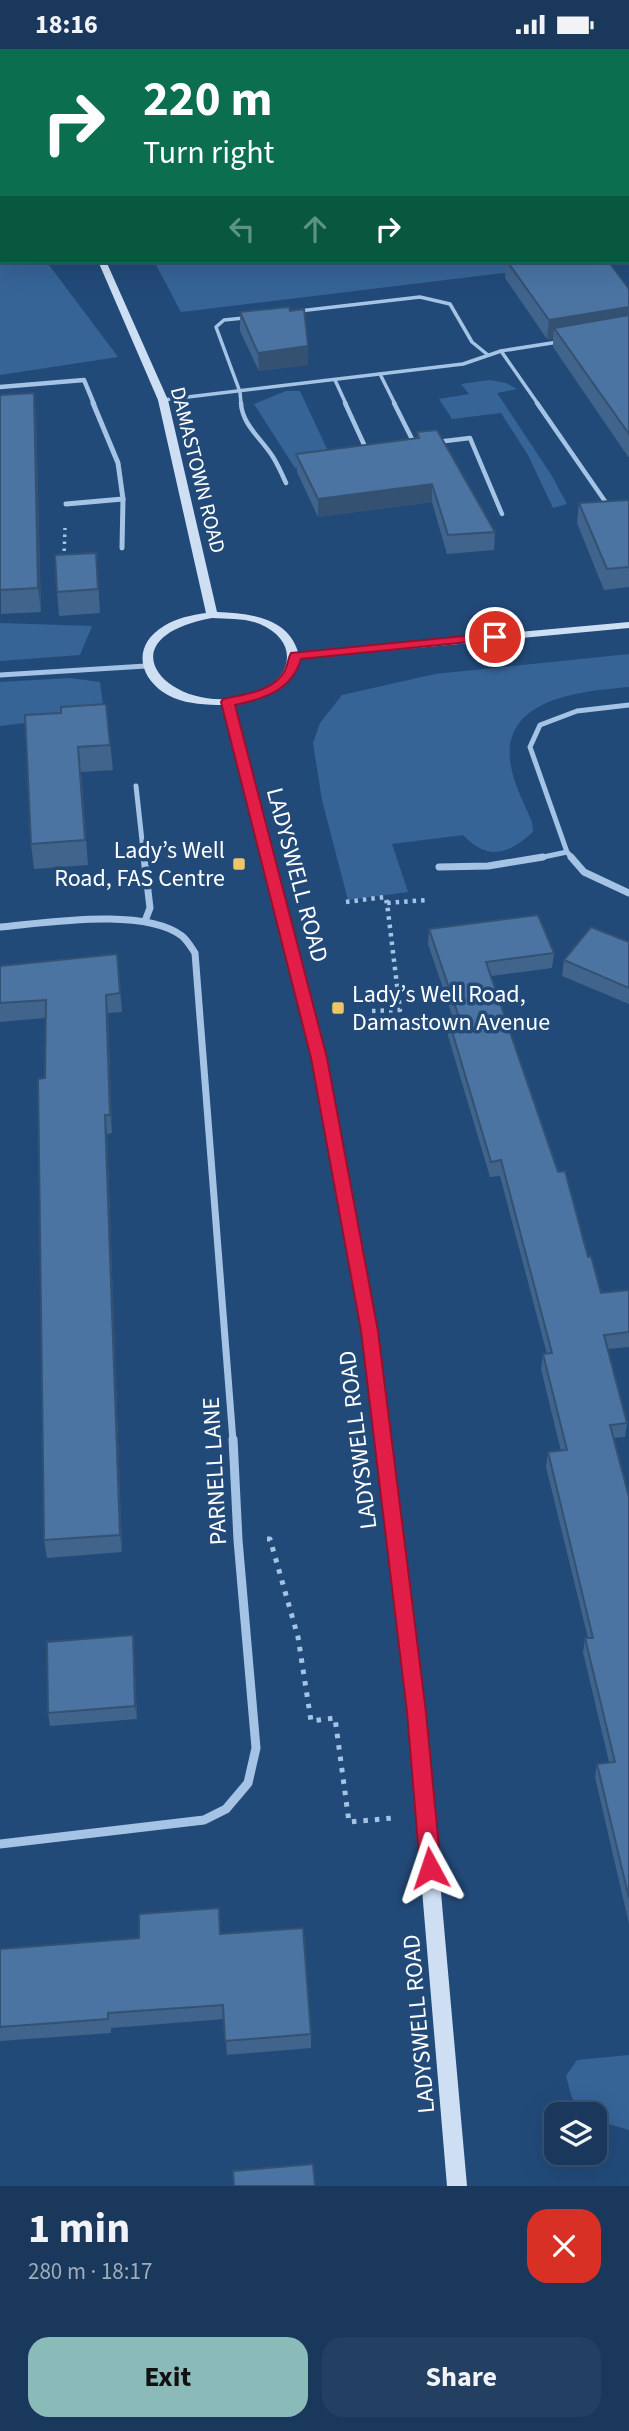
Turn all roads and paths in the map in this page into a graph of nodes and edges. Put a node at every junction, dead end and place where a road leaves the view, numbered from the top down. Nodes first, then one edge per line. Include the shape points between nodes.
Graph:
1 (103, 263) edge
2 (289, 312) edge
3 (250, 317) edge
4 (565, 341) edge
5 (501, 351) junction
6 (488, 355) junction
7 (380, 375) junction
8 (335, 380) junction
9 (0, 387) edge
10 (240, 392) junction
11 (163, 400) junction
12 (429, 443) edge
13 (404, 447) edge
14 (380, 450) edge
15 (286, 483) dead end
16 (123, 499) junction
17 (66, 504) joint
18 (610, 508) edge
19 (502, 514) dead end
20 (122, 548) joint
21 (212, 615) junction
22 (629, 625) edge
23 (295, 656) junction
24 (146, 666) junction
25 (0, 675) edge
26 (228, 702) junction
27 (629, 705) edge
28 (136, 786) dead end
29 (567, 852) junction
30 (439, 867) dead end
31 (629, 893) edge
32 (427, 900) dead end
33 (346, 902) dead end
34 (387, 903) junction
35 (145, 921) junction
36 (0, 927) edge
37 (372, 1011) dead end
38 (238, 1540) junction
39 (426, 1815) junction
40 (0, 1844) edge
41 (457, 2186) edge

1 - 11 street, DAMASTOWN ROAD
2 - 6 lane via 420,297 450,304 472,342
3 - 10 lane via 225,320 216,327
4 - 5 lane
5 - 6 lane
5 - 18 lane
6 - 7 lane via 463,364
7 - 8 lane
7 - 13 lane via 415,445
8 - 10 lane
8 - 14 lane via 368,452
9 - 16 street via 84,380 118,463
10 - 11 lane
10 - 15 lane via 241,411
11 - 21 street, DAMASTOWN ROAD
12 - 19 lane via 470,438
16 - 17 street
16 - 20 street
17 - 20 path via 64,558 91,558
21 - 23 street via 243,616 269,624 288,638
21 - 24 street via 184,620 162,632 148,648
22 - 23 street
23 - 26 street via 291,672 277,687
24 - 25 street
24 - 26 street via 155,681 174,694
26 - 39 street, LADYSWELL ROAD via 319,1058 370,1331
27 - 29 street via 577,711 540,725 530,747
28 - 35 street via 150,908
29 - 30 street via 493,868
29 - 31 street via 584,872
32 - 34 path
33 - 34 path via 385,897
34 - 37 path via 400,1010
35 - 36 street, PARNELL LANE
35 - 38 street, PARNELL LANE via 182,936 195,953
38 - 39 path via 270,1539 299,1637 311,1721 335,1719 349,1822
38 - 40 street, PARNELL LANE via 256,1748 248,1783 226,1809 204,1821
39 - 41 street, LADYSWELL ROAD

